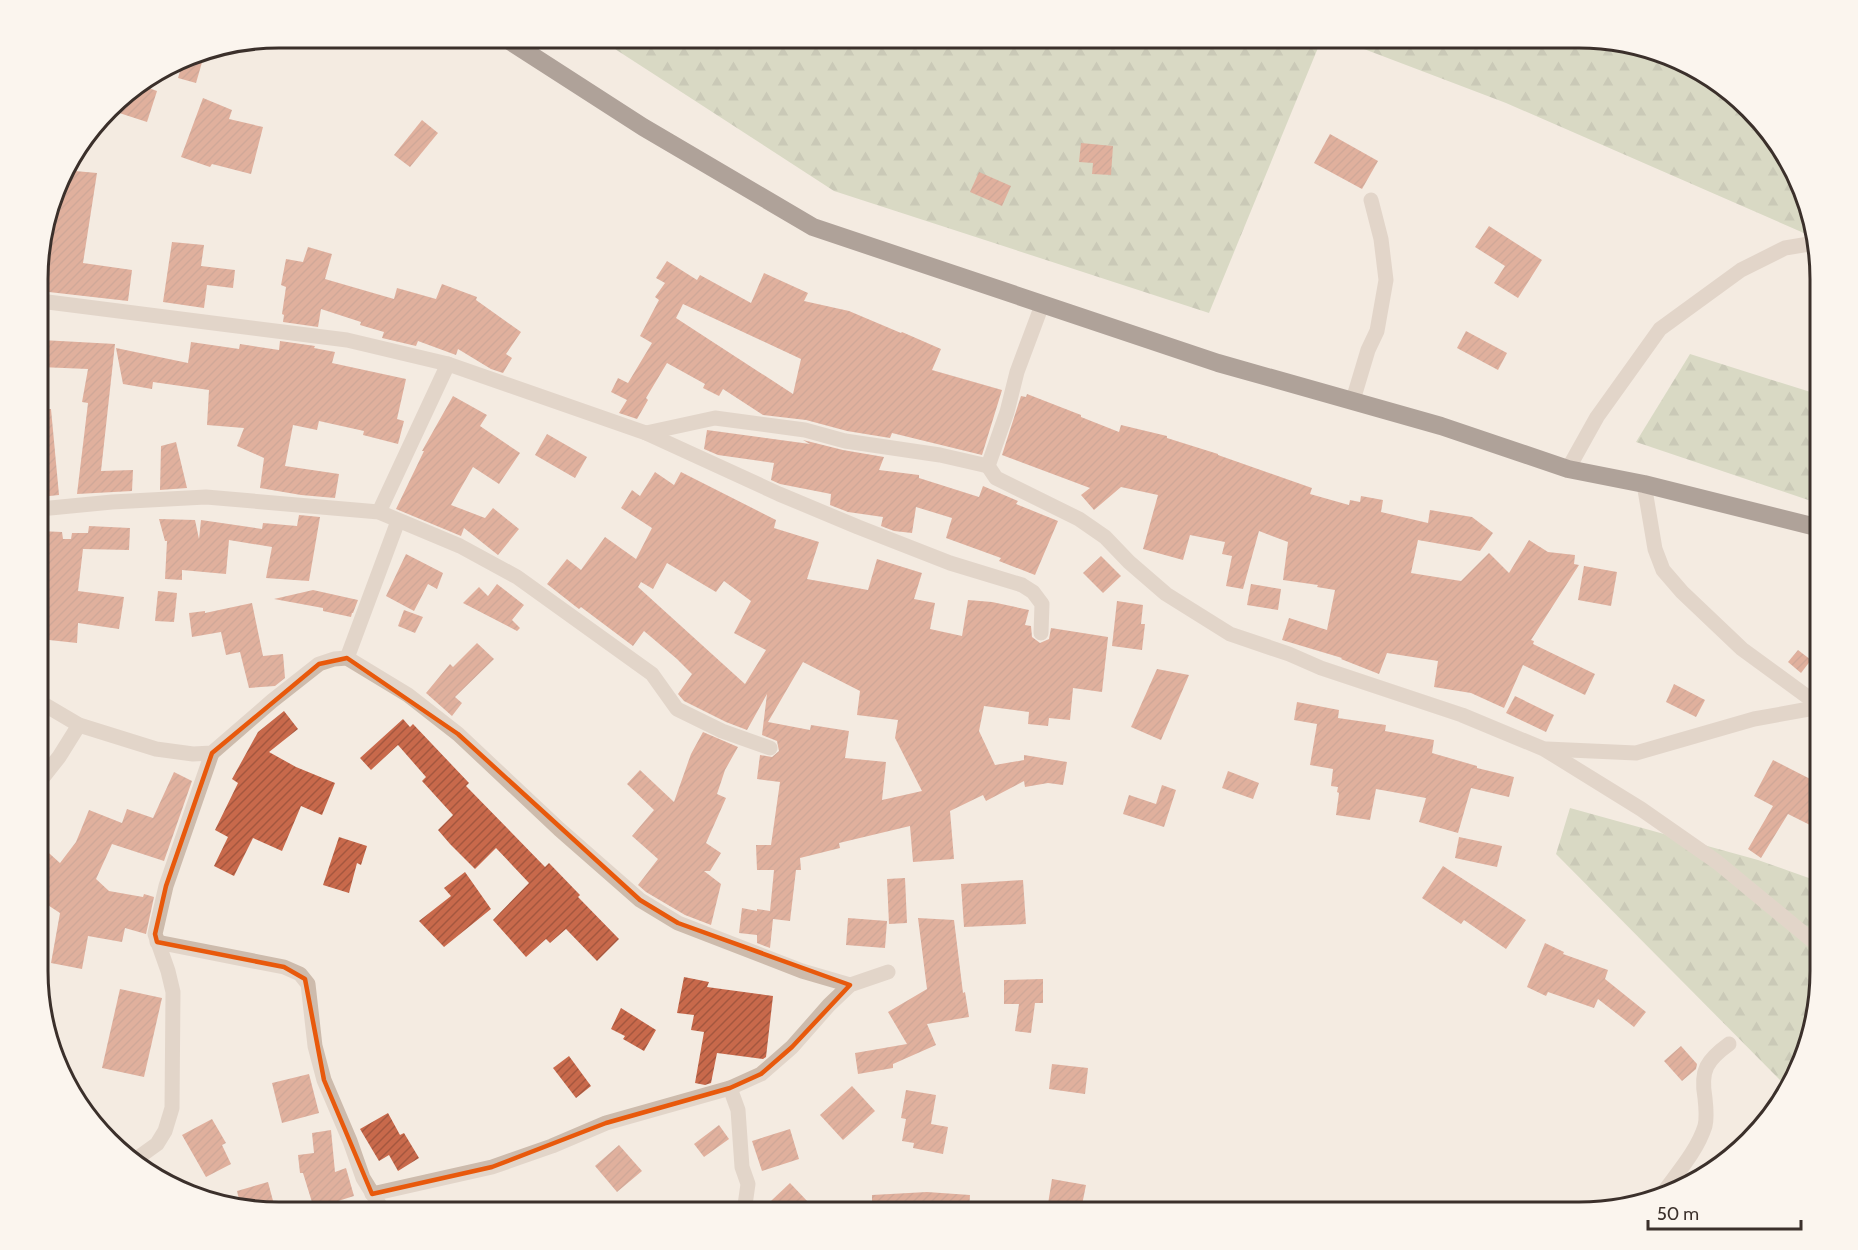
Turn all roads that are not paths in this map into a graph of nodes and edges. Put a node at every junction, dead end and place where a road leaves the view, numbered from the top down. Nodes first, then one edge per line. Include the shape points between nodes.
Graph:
1 (521, 48) edge
2 (1371, 200) dead end
3 (1807, 244) edge
4 (48, 302) edge
5 (1042, 305) junction
6 (448, 364) junction
7 (1353, 400) junction
8 (646, 433) junction
9 (988, 466) junction
10 (1568, 469) junction
11 (1644, 484) junction
12 (48, 508) edge
13 (379, 512) junction
14 (398, 521) junction
15 (1810, 526) edge
16 (1041, 633) dead end
17 (347, 658) junction
18 (1810, 699) edge
19 (48, 707) edge
20 (1810, 708) edge
21 (79, 725) junction
22 (770, 748) dead end
23 (1544, 749) junction
24 (212, 753) junction
25 (48, 771) edge
26 (1810, 939) edge
27 (157, 942) junction
28 (888, 972) dead end
29 (850, 985) junction
30 (1729, 1044) dead end
31 (730, 1088) junction
32 (141, 1156) edge
33 (1670, 1183) edge
34 (374, 1202) edge
35 (384, 1202) edge
36 (745, 1202) edge

1 - 5 highway via 643,127 813,227
2 - 7 street via 1386,280 1377,332
3 - 10 street via 1785,248 1741,270 1659,329 1597,417
4 - 6 street via 346,340
5 - 7 highway via 1218,363
5 - 9 street
6 - 8 street
6 - 13 street
7 - 10 highway
8 - 9 street via 715,418 804,430
8 - 16 street via 778,494 950,563 1022,585 1042,604
9 - 23 street via 996,478 1079,519 1105,537 1166,594 1230,634 1462,715
10 - 11 highway
11 - 15 highway
11 - 18 street via 1654,549 1663,570 1742,649
12 - 13 street via 206,497
13 - 14 street
14 - 17 street
14 - 22 street via 460,546 517,577 652,674 677,710
17 - 24 street via 319,664
17 - 29 street via 408,695 458,734 640,900 678,923 802,971
19 - 21 street
20 - 23 street via 1754,719 1636,753
21 - 24 street via 156,749
21 - 25 street
23 - 26 street via 1717,862
24 - 27 street via 166,886 155,934
27 - 32 street via 173,992 172,1108 157,1144
27 - 34 street via 284,967 305,979 324,1080
28 - 29 street
29 - 31 street via 761,1074
30 - 33 street via 1714,1055 1705,1069 1706,1123 1697,1144
31 - 35 street via 606,1123 552,1146
31 - 36 street via 738,1110 742,1167 748,1184

